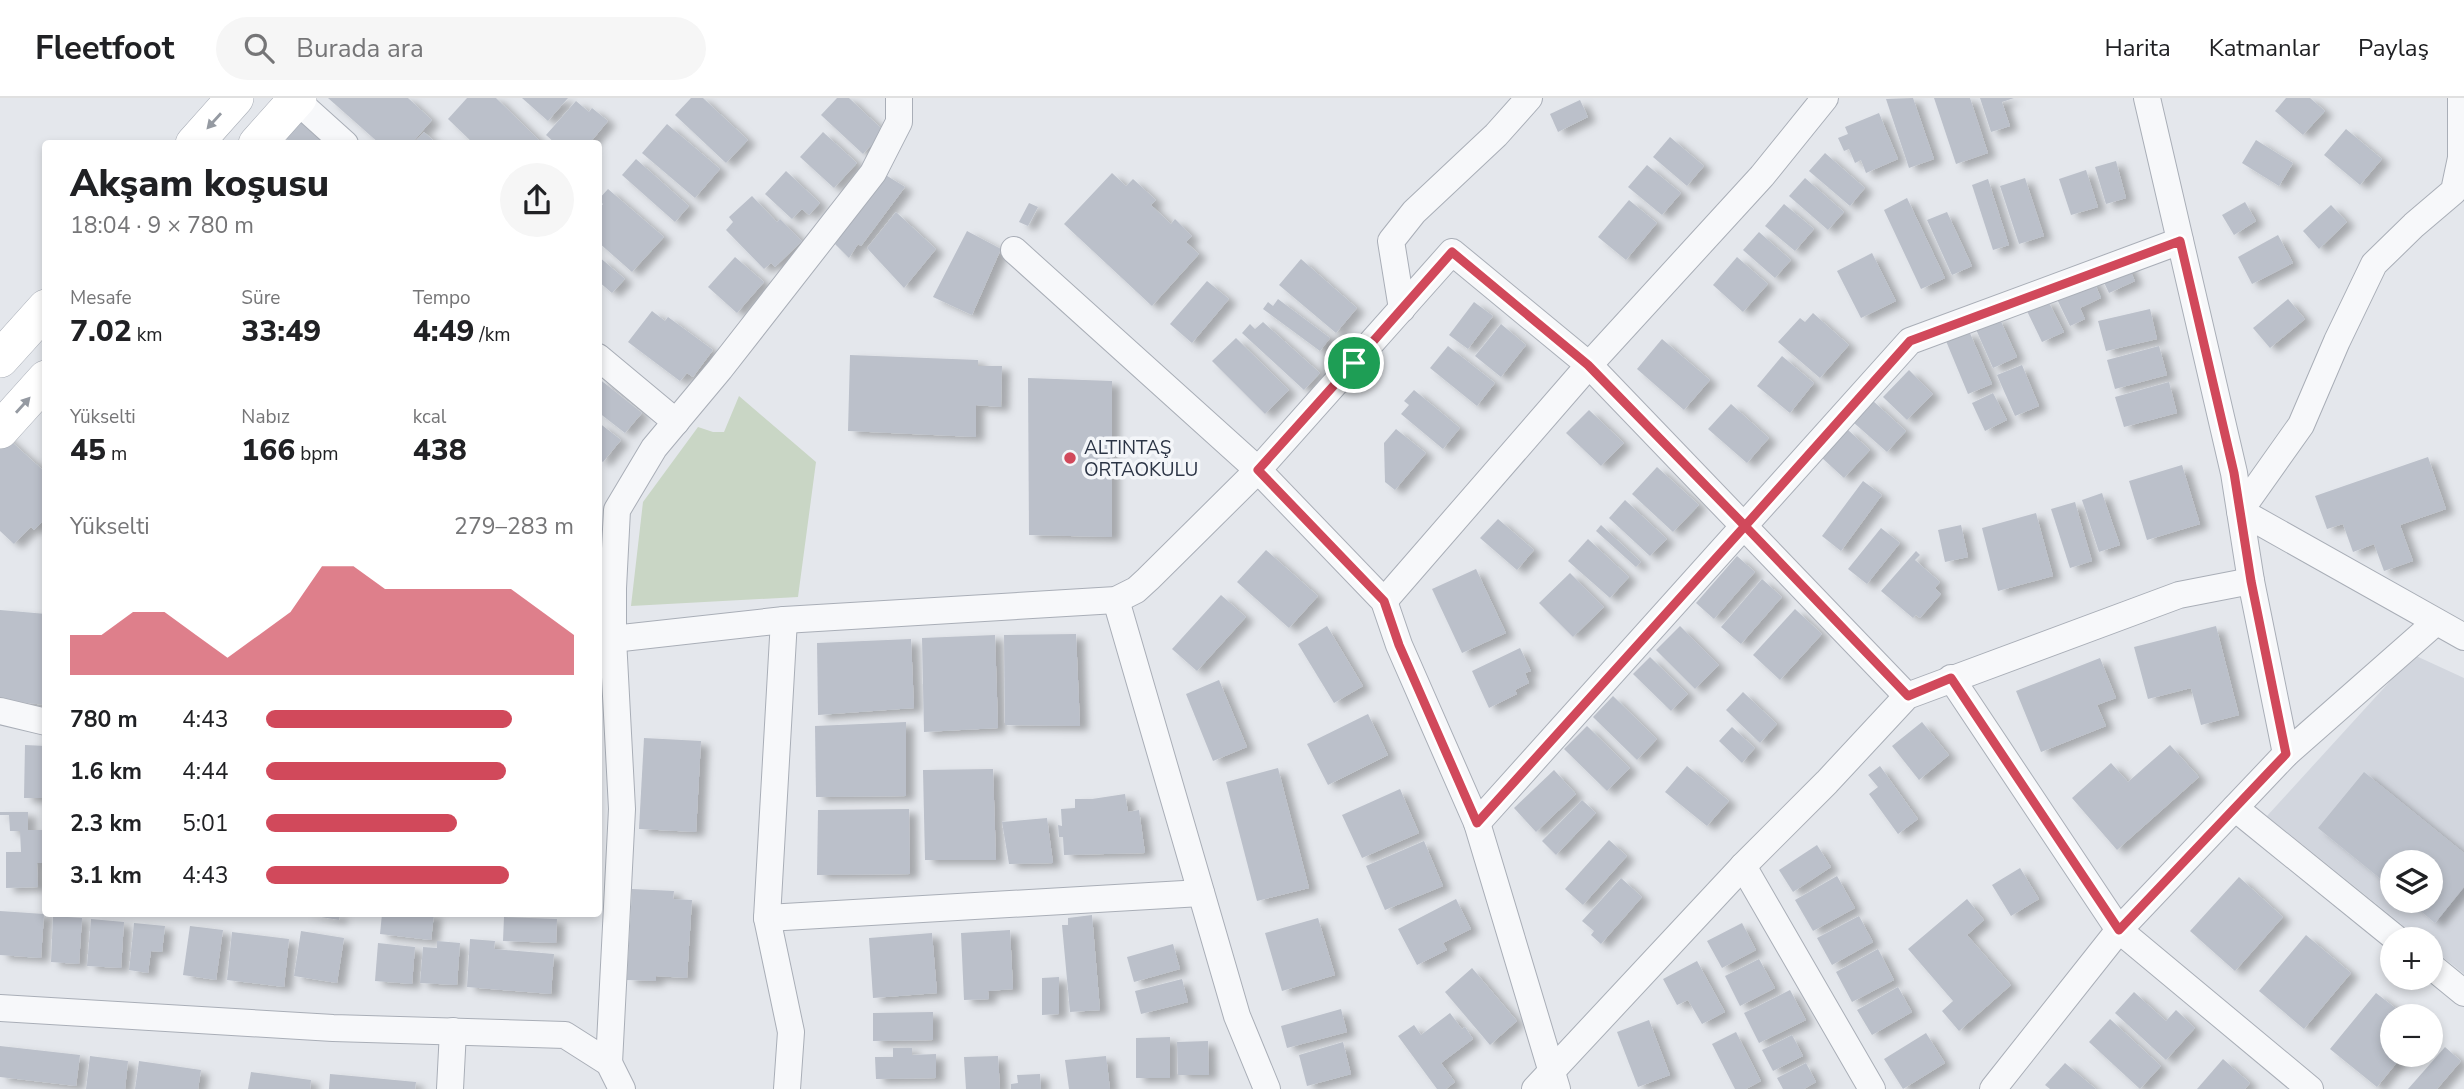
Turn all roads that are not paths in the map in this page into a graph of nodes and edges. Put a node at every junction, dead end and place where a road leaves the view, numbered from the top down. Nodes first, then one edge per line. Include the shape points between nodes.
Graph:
1 (235, 98) edge
2 (899, 98) edge
3 (1529, 98) edge
4 (1825, 98) edge
5 (2147, 98) edge
6 (2461, 98) edge
7 (295, 99) edge
8 (198, 140) edge
9 (260, 140) edge
10 (341, 140) edge
11 (2459, 195) edge
12 (2180, 241) junction
13 (1014, 250) dead end
14 (1402, 309) junction
15 (42, 312) edge
16 (0, 359) edge
17 (602, 360) edge
18 (1588, 365) junction
19 (42, 383) edge
20 (676, 422) junction
21 (0, 430) edge
22 (1258, 470) junction
23 (608, 508) edge
24 (2240, 511) junction
25 (1745, 526) junction
26 (2251, 581) junction
27 (1116, 600) junction
28 (1384, 601) junction
29 (784, 620) junction
30 (2435, 622) junction
31 (2464, 637) edge
32 (606, 638) edge
33 (1951, 678) junction
34 (1908, 696) junction
35 (0, 710) edge
36 (42, 721) edge
37 (2286, 754) junction
38 (610, 807) edge
39 (2235, 808) junction
40 (1477, 823) junction
41 (1743, 866) junction
42 (1201, 893) junction
43 (766, 918) junction
44 (2382, 927) edge
45 (2119, 930) junction
46 (2443, 976) edge
47 (2464, 993) edge
48 (0, 1007) edge
49 (453, 1031) junction
50 (609, 1063) junction
51 (1548, 1083) edge
52 (450, 1089) edge
53 (622, 1089) edge
54 (787, 1089) edge
55 (1267, 1089) edge
56 (1872, 1089) edge
57 (1993, 1089) edge
58 (2310, 1089) edge

1 -> 8 main road
2 - 20 street via 899,122 873,173
3 - 14 street via 1414,212 1391,241
4 - 18 street via 1762,176
5 - 12 street
6 - 11 street
7 - 9 main road
7 - 10 street
11 - 24 street via 2414,225 2374,264 2301,425
12 - 24 street
12 - 25 street via 1910,341
13 - 22 street
14 - 18 street via 1452,252
14 - 22 street
15 - 16 main road
17 - 20 street
18 - 25 street
18 - 28 street
21 -> 19 main road
20 - 23 street
22 - 27 street via 1136,590
22 - 28 street
23 - 32 street via 613,588
24 - 26 street
24 - 30 street
25 - 34 street
25 - 40 street
26 - 33 street via 2179,595
26 - 37 street
27 - 29 street
27 - 42 street
28 - 40 street
29 - 32 street
29 - 43 street
30 - 31 street
30 - 37 street
32 - 38 street
33 - 34 street
33 - 45 street
34 - 41 street
35 - 36 street
37 - 39 street
38 - 50 street
39 - 44 street
39 - 45 street
40 - 51 street
41 - 51 street
41 - 56 street
42 - 43 street
42 - 55 street via 1237,1016
43 - 54 street via 791,1032
45 - 57 street
45 - 58 street
46 - 47 street
48 - 49 street
49 - 50 street via 565,1035
49 - 52 street
50 - 53 street

